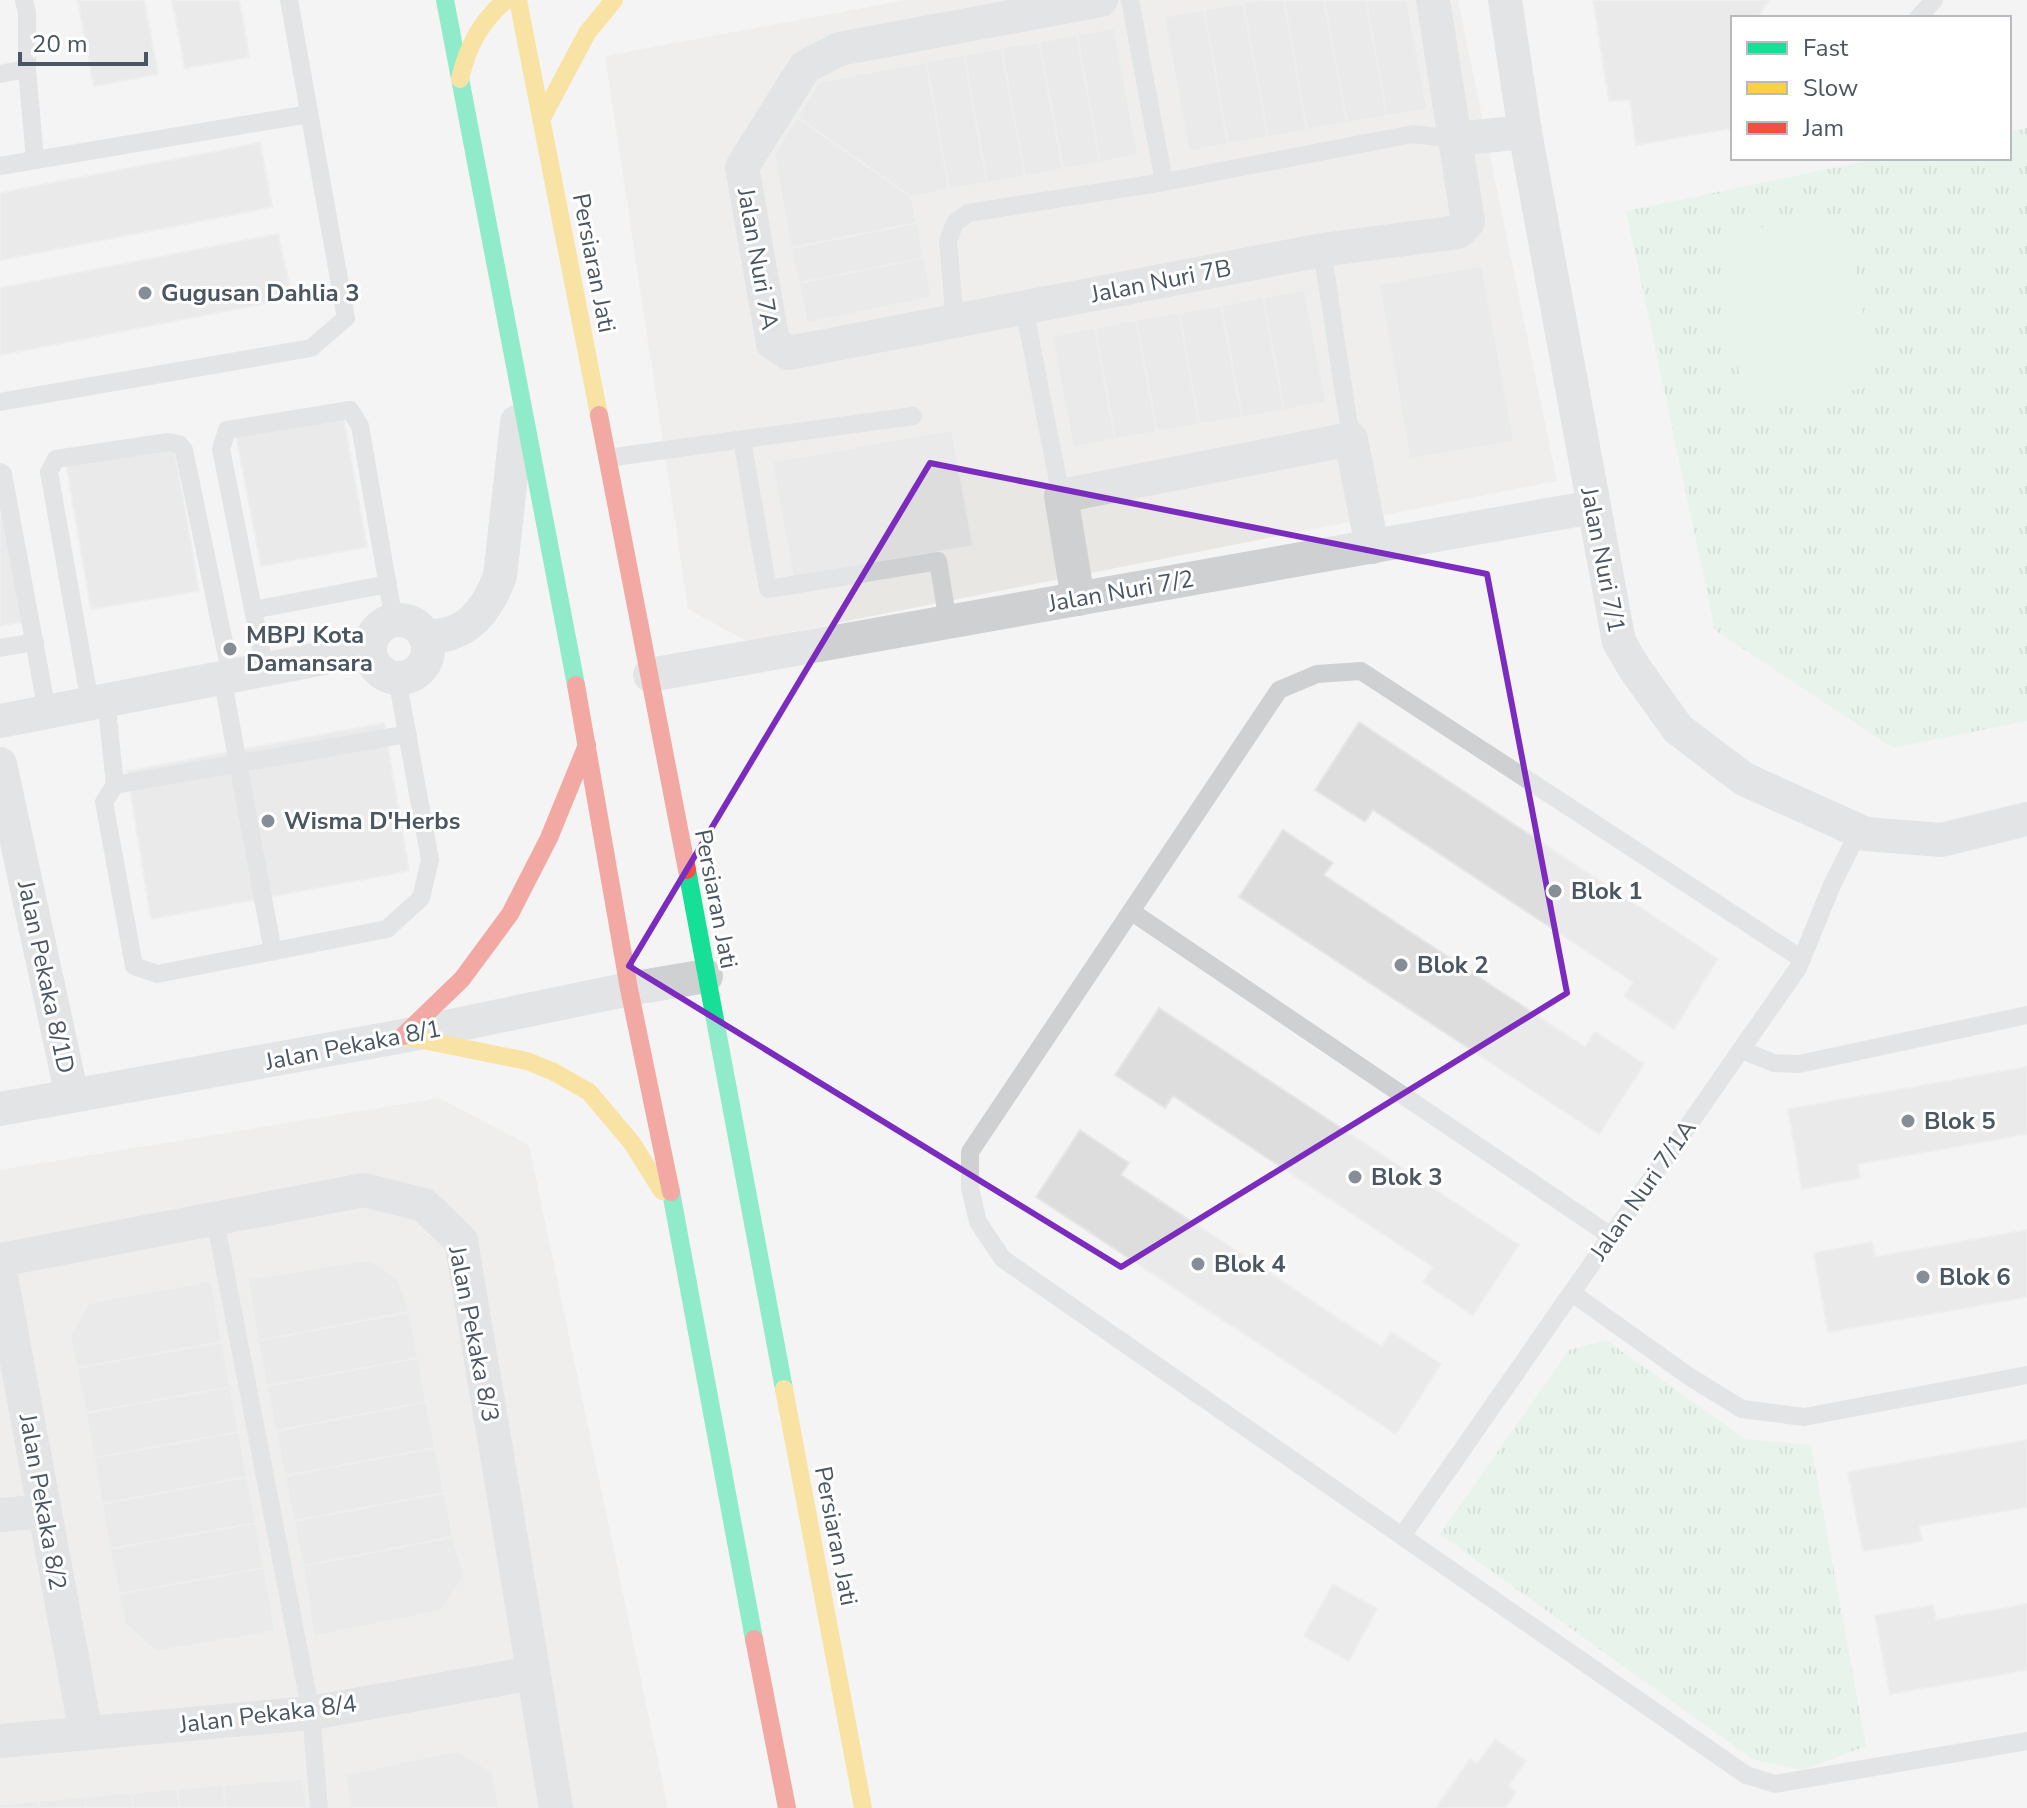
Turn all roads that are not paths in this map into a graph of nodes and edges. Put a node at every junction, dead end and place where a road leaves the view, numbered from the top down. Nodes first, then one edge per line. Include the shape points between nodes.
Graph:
1 (24, 0) edge
2 (289, 0) edge
3 (445, 0) edge
4 (506, 0) edge
5 (518, 0) edge
6 (614, 0) edge
7 (1101, 0) edge
8 (1130, 0) edge
9 (1433, 0) edge
10 (1505, 0) edge
11 (1934, 0) edge
12 (1920, 16) edge
13 (27, 69) junction
14 (0, 74) edge
15 (460, 79) junction
16 (309, 114) junction
17 (542, 118) junction
18 (1525, 132) junction
19 (1455, 139) junction
20 (35, 160) junction
21 (0, 166) edge
22 (1164, 182) junction
23 (1322, 250) junction
24 (1024, 308) junction
25 (955, 321) junction
26 (773, 343) joint
27 (520, 392) junction
28 (0, 402) edge
29 (913, 416) dead end
30 (1351, 439) junction
31 (742, 440) junction
32 (607, 458) junction
33 (0, 472) edge
34 (1061, 496) junction
35 (1593, 507) junction
36 (1372, 547) junction
37 (388, 584) junction
38 (1078, 599) junction
39 (253, 610) junction
40 (394, 621) junction
41 (948, 622) junction
42 (425, 637) junction
43 (35, 642) junction
44 (0, 648) edge
45 (370, 649) junction
46 (265, 669) junction
47 (650, 675) junction
48 (222, 677) junction
49 (397, 678) junction
50 (98, 701) junction
51 (47, 711) junction
52 (0, 721) edge
53 (408, 734) junction
54 (587, 745) junction
55 (238, 764) junction
56 (0, 767) edge
57 (115, 785) junction
58 (2027, 819) edge
59 (1859, 831) junction
60 (1132, 912) junction
61 (273, 952) junction
62 (1802, 959) junction
63 (706, 976) junction
64 (629, 989) junction
65 (2027, 1015) edge
66 (403, 1036) junction
67 (1741, 1050) junction
68 (72, 1096) junction
69 (0, 1109) edge
70 (676, 1214) junction
71 (215, 1219) junction
72 (1611, 1236) junction
73 (0, 1260) edge
74 (0, 1271) edge
75 (1572, 1293) junction
76 (2027, 1375) edge
77 (45, 1511) junction
78 (0, 1515) edge
79 (1402, 1536) junction
80 (533, 1673) junction
81 (311, 1713) junction
82 (86, 1733) junction
83 (0, 1741) edge
84 (2027, 1741) edge
85 (319, 1808) edge
86 (556, 1808) edge
87 (787, 1808) edge
88 (863, 1808) edge

1 - 13 lane
2 - 16 lane
3 - 15 main road
4 - 15 main road via 480,25 466,50
5 - 17 main road, Persiaran Jati
6 - 17 main road via 587,33
7 - 26 street, Jalan Nuri 7A via 839,49 805,67 742,167
8 - 22 lane
9 - 19 street
10 - 18 street, Jalan Nuri 7/1
11 - 12 lane
13 - 14 lane
13 - 20 lane
15 - 27 main road
16 - 20 lane
16 - 28 lane via 346,318 311,348
17 - 32 main road, Persiaran Jati
18 - 19 street
18 - 35 street, Jalan Nuri 7/1
19 - 22 lane via 1413,134
19 - 23 street, Jalan Nuri 7B via 1468,222 1458,232
20 - 21 lane
22 - 25 lane via 968,213 955,223 948,241
23 - 24 street, Jalan Nuri 7B
23 - 30 lane
24 - 25 street, Jalan Nuri 7B
24 - 34 lane
25 - 26 street, Jalan Nuri 7B via 789,353
27 - 42 street via 500,576 472,623
27 - 54 main road
29 - 31 lane
30 - 34 street
30 - 36 street
31 - 32 lane
31 - 41 lane via 768,589 938,561
32 - 47 main road, Persiaran Jati
33 - 43 lane
34 - 38 street
35 - 36 street, Jalan Nuri 7/2
35 - 59 street, Jalan Nuri 7/1 via 1619,642 1678,729 1744,779
36 - 38 street, Jalan Nuri 7/2
37 - 39 lane
37 - 39 lane via 360,426 350,410 227,430 221,449
37 - 40 lane
38 - 41 street, Jalan Nuri 7/2
39 - 46 lane
40 - 42 street via 409,622
40 - 45 street via 376,631
41 - 47 street, Jalan Nuri 7/2
42 - 49 street via 427,657 422,666 407,678
43 - 44 lane
43 - 51 lane
45 - 46 street
45 - 49 street via 375,667
46 - 48 street
47 - 63 main road, Persiaran Jati
48 - 50 street
48 - 50 lane via 231,676 184,450 168,442 56,459 49,472
48 - 55 lane
49 - 53 lane
50 - 51 street
50 - 57 lane
51 - 52 street
53 - 55 lane
53 - 61 lane via 430,860 421,898 387,929
54 - 64 main road
54 - 66 main road via 510,914 462,979
55 - 57 lane
55 - 61 lane
56 - 68 street, Jalan Pekaka 8/1D
57 - 61 lane via 104,802 134,966 157,974
58 - 59 street, Jalan Nuri 7/1 via 1941,840
59 - 62 lane, Jalan Nuri 7/1A
60 - 62 lane via 1279,690 1317,674 1361,671
60 - 72 lane
60 - 79 lane via 970,1152 970,1188 978,1222 1003,1259
62 - 67 lane, Jalan Nuri 7/1A
63 - 64 street, Jalan Pekaka 8/1
63 - 88 main road, Persiaran Jati
64 - 66 street, Jalan Pekaka 8/1
64 - 70 main road
65 - 67 lane via 1799,1064 1774,1063
66 - 68 street, Jalan Pekaka 8/1
66 - 70 main road via 527,1061 589,1092 632,1143
67 - 72 lane, Jalan Nuri 7/1A
68 - 69 street, Jalan Pekaka 8/1
70 - 87 main road
71 - 73 street, Jalan Pekaka 8/3
71 - 80 street, Jalan Pekaka 8/3 via 364,1190 424,1205 461,1241
71 - 81 lane
72 - 75 lane, Jalan Nuri 7/1A
74 - 77 street, Jalan Pekaka 8/2
75 - 76 lane via 1742,1409 1804,1417
75 - 79 lane, Jalan Nuri 7/1A
77 - 78 street
77 - 82 street, Jalan Pekaka 8/2
79 - 84 lane via 1746,1775 1775,1784
80 - 81 street, Jalan Pekaka 8/4
80 - 86 street, Jalan Pekaka 8/3
81 - 82 street, Jalan Pekaka 8/4
81 - 85 lane
82 - 83 street, Jalan Pekaka 8/4

